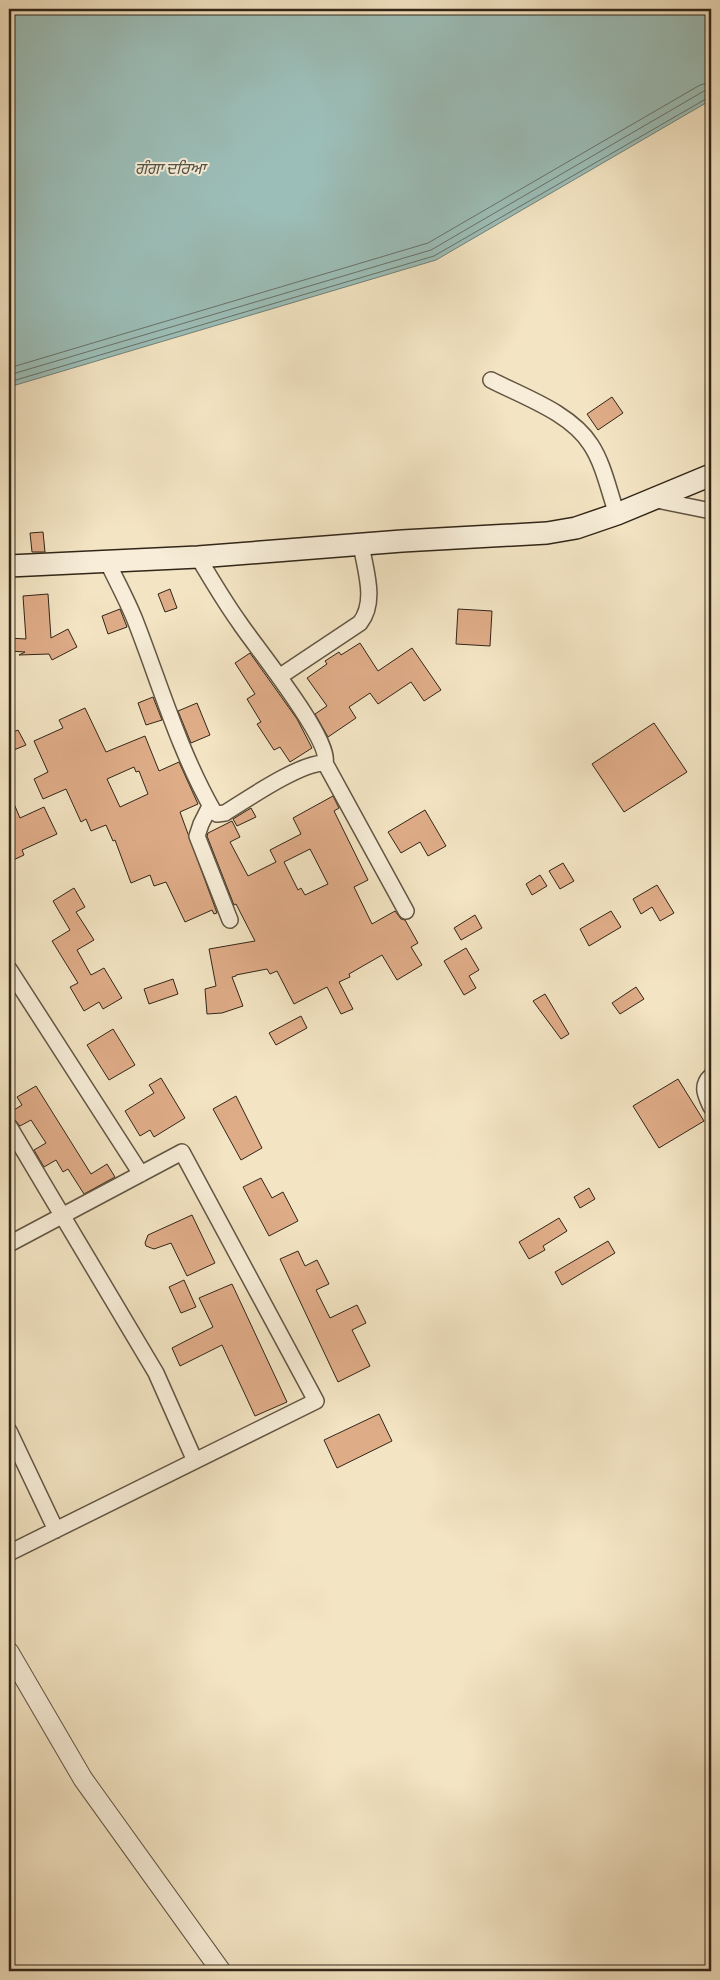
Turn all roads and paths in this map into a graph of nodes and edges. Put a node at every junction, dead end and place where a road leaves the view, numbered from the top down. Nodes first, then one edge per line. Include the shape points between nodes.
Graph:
1 (491, 380) dead end
2 (711, 475) edge
3 (652, 499) junction
4 (711, 511) edge
5 (617, 514) junction
6 (361, 544) junction
7 (198, 557) junction
8 (107, 561) junction
9 (9, 566) edge
10 (279, 677) junction
11 (324, 763) junction
12 (210, 806) junction
13 (406, 912) dead end
14 (230, 920) dead end
15 (9, 969) edge
16 (711, 1076) edge
17 (711, 1108) edge
18 (9, 1126) edge
19 (141, 1174) junction
20 (61, 1216) junction
21 (9, 1244) edge
22 (9, 1431) edge
23 (195, 1461) junction
24 (56, 1530) junction
25 (9, 1553) edge
26 (9, 1652) edge
27 (221, 1971) edge

1 - 5 street via 556,414 580,432 591,446
2 - 3 main road
3 - 4 street
3 - 5 main road
5 - 6 main road via 576,528 547,533
6 - 7 main road
6 - 10 street via 370,600 364,617 360,623
7 - 8 main road
7 - 10 street via 238,621
8 - 9 main road
8 - 12 street via 134,618 168,713
10 - 11 street via 319,738 325,751
11 - 12 street via 310,765 286,777 225,813 217,814
11 - 13 street
12 - 14 street via 197,836
15 - 19 street
16 - 17 street via 704,1088
18 - 20 street
19 - 20 street
19 - 23 street via 182,1152 316,1401
20 - 21 street
20 - 23 street via 156,1374
22 - 24 street
23 - 24 street
24 - 25 street
26 - 27 street via 82,1779

